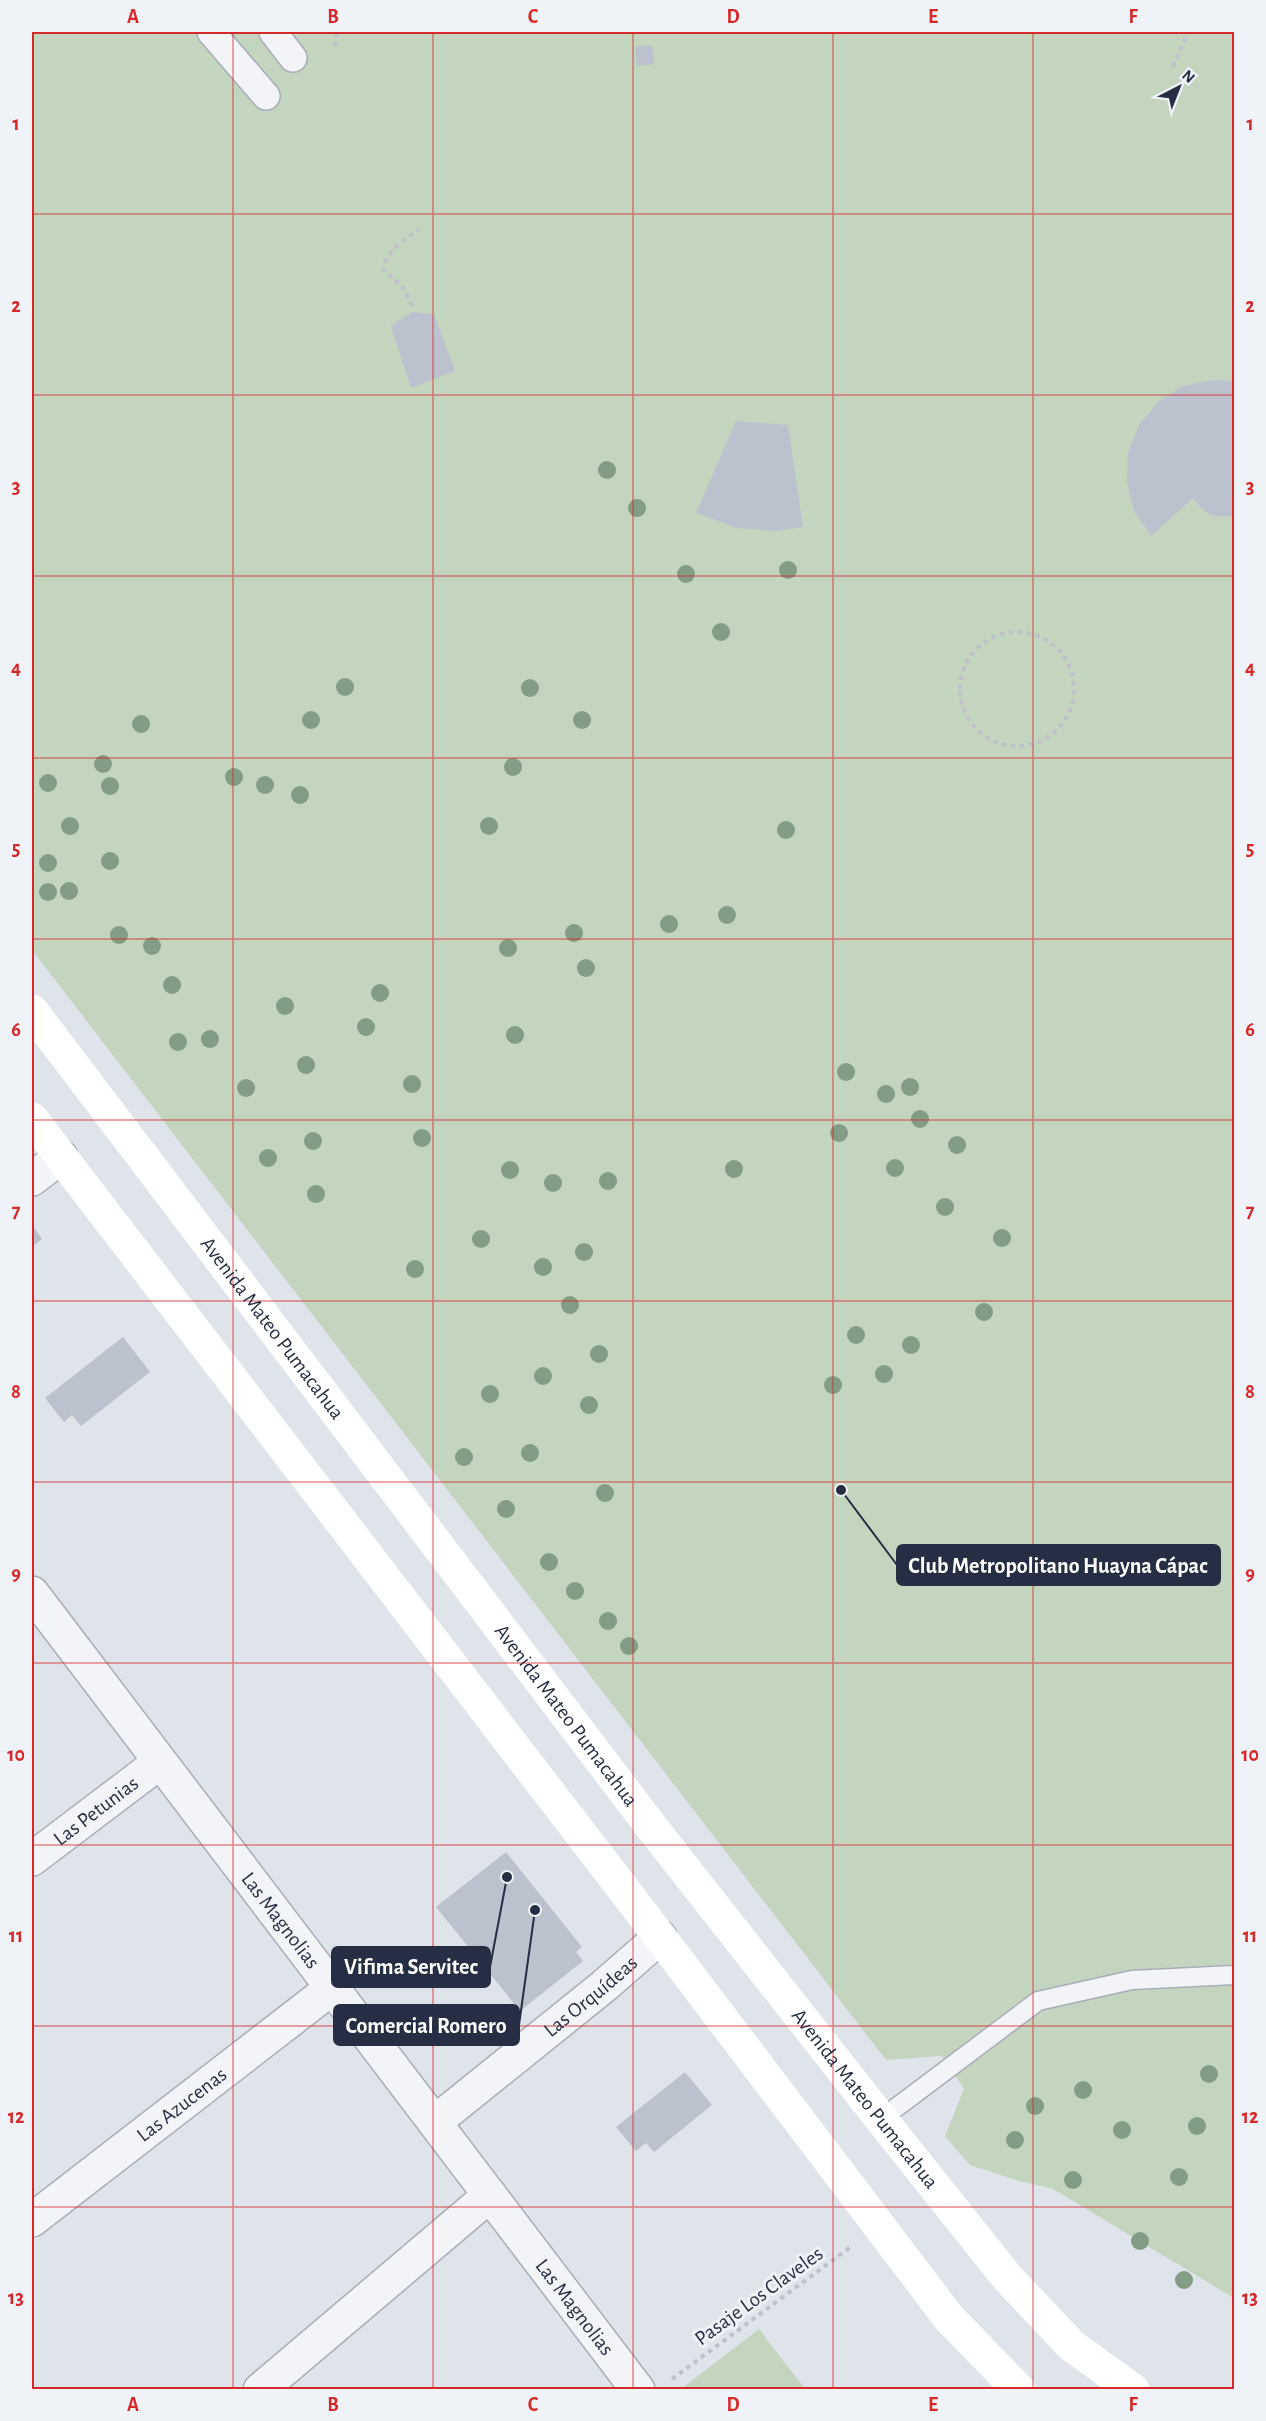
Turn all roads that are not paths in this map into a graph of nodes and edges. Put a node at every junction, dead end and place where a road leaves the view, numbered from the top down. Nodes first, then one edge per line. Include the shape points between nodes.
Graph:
1 (211, 32) edge
2 (273, 32) edge
3 (292, 58) dead end
4 (266, 96) dead end
5 (32, 1011) edge
6 (32, 1122) edge
7 (60, 1157) junction
8 (32, 1179) edge
9 (32, 1593) edge
10 (160, 1762) junction
11 (32, 1859) edge
12 (660, 1937) junction
13 (1234, 1975) edge
14 (332, 1988) junction
15 (881, 2119) junction
16 (435, 2122) junction
17 (490, 2195) junction
18 (32, 2220) edge
19 (652, 2386) edge
20 (260, 2390) edge
21 (1019, 2390) edge
22 (1133, 2390) edge

1 - 4 street
2 - 3 street
5 - 15 main road, Avenida Mateo Pumacahua via 653,1829
6 - 7 main road
7 - 8 street
7 - 12 main road
9 - 10 street, Las Magnolias
10 - 11 street, Las Petunias
10 - 14 street, Las Magnolias
12 - 16 street, Las Orquídeas
12 - 21 main road via 949,2318
13 - 15 lane via 1132,1980 1038,2001
14 - 16 street, Las Magnolias
14 - 18 street, Las Azucenas
15 - 22 main road, Avenida Mateo Pumacahua via 1006,2276 1071,2345
16 - 17 street, Las Magnolias
17 - 19 street, Las Magnolias
17 - 20 street

